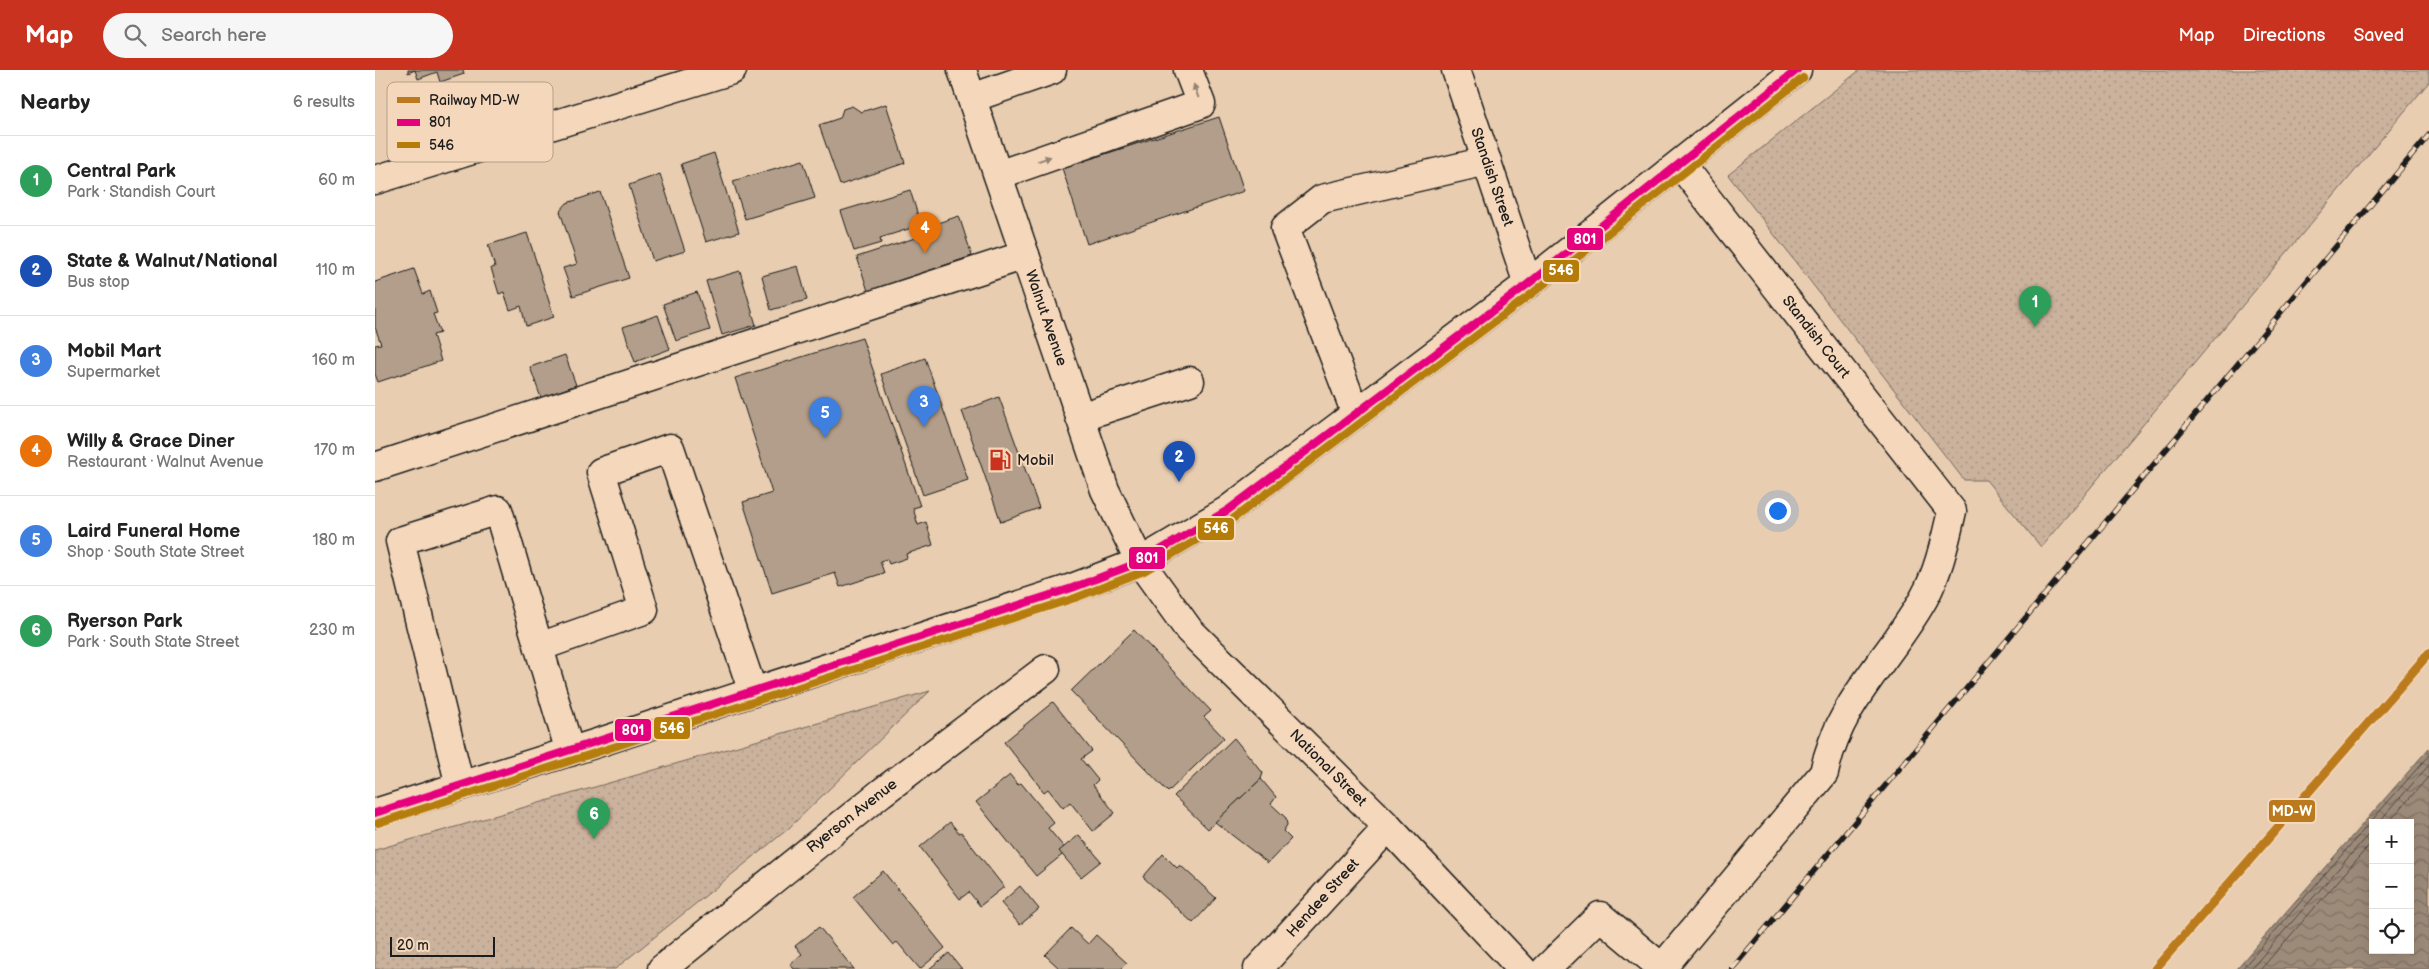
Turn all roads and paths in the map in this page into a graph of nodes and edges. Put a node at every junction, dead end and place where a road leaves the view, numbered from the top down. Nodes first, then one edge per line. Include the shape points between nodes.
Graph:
1 (732, 70) edge
2 (962, 70) edge
3 (1052, 70) edge
4 (1188, 70) edge
5 (1456, 70) edge
6 (1797, 70) edge
7 (972, 98) junction
8 (553, 125) edge
9 (1487, 161) junction
10 (433, 162) edge
11 (1680, 164) junction
12 (998, 175) junction
13 (375, 180) edge
14 (1025, 255) junction
15 (1528, 284) junction
16 (1190, 381) dead end
17 (1356, 414) junction
18 (1080, 417) junction
19 (375, 468) edge
20 (1139, 562) junction
21 (539, 647) junction
22 (1047, 669) dead end
23 (753, 692) junction
24 (570, 752) junction
25 (460, 786) junction
26 (375, 813) edge
27 (1388, 827) junction
28 (662, 969) edge
29 (1258, 969) edge
30 (1522, 969) edge
31 (1546, 969) edge

1 - 8 street
2 - 7 street, Walnut Avenue
3 - 7 street
12 -> 4 street via 1201,104
5 - 9 street, Standish Street
6 - 11 street
7 - 12 street, Walnut Avenue
9 - 15 street, Standish Street
9 - 17 street via 1322,199 1285,228
10 - 13 street
11 - 15 street
11 - 31 street, Standish Court via 1952,511 1943,552 1924,598 1849,705 1829,748 1824,773 1662,968 1600,916
12 - 14 street, Walnut Avenue
14 - 18 street, Walnut Avenue
14 - 19 street
15 - 17 street
16 - 18 street
17 - 20 street via 1228,510
18 - 20 street, Walnut Avenue via 1105,490
20 - 23 street via 1072,588
20 - 27 street, National Street via 1189,630
21 - 23 street via 645,610 601,472 670,448
21 - 24 street
21 - 25 street via 498,510 399,541
22 - 28 street, Ryerson Avenue via 881,793
23 - 24 street
24 - 25 street
25 - 26 street
27 - 29 street, Hendee Street
27 - 30 street, National Street

